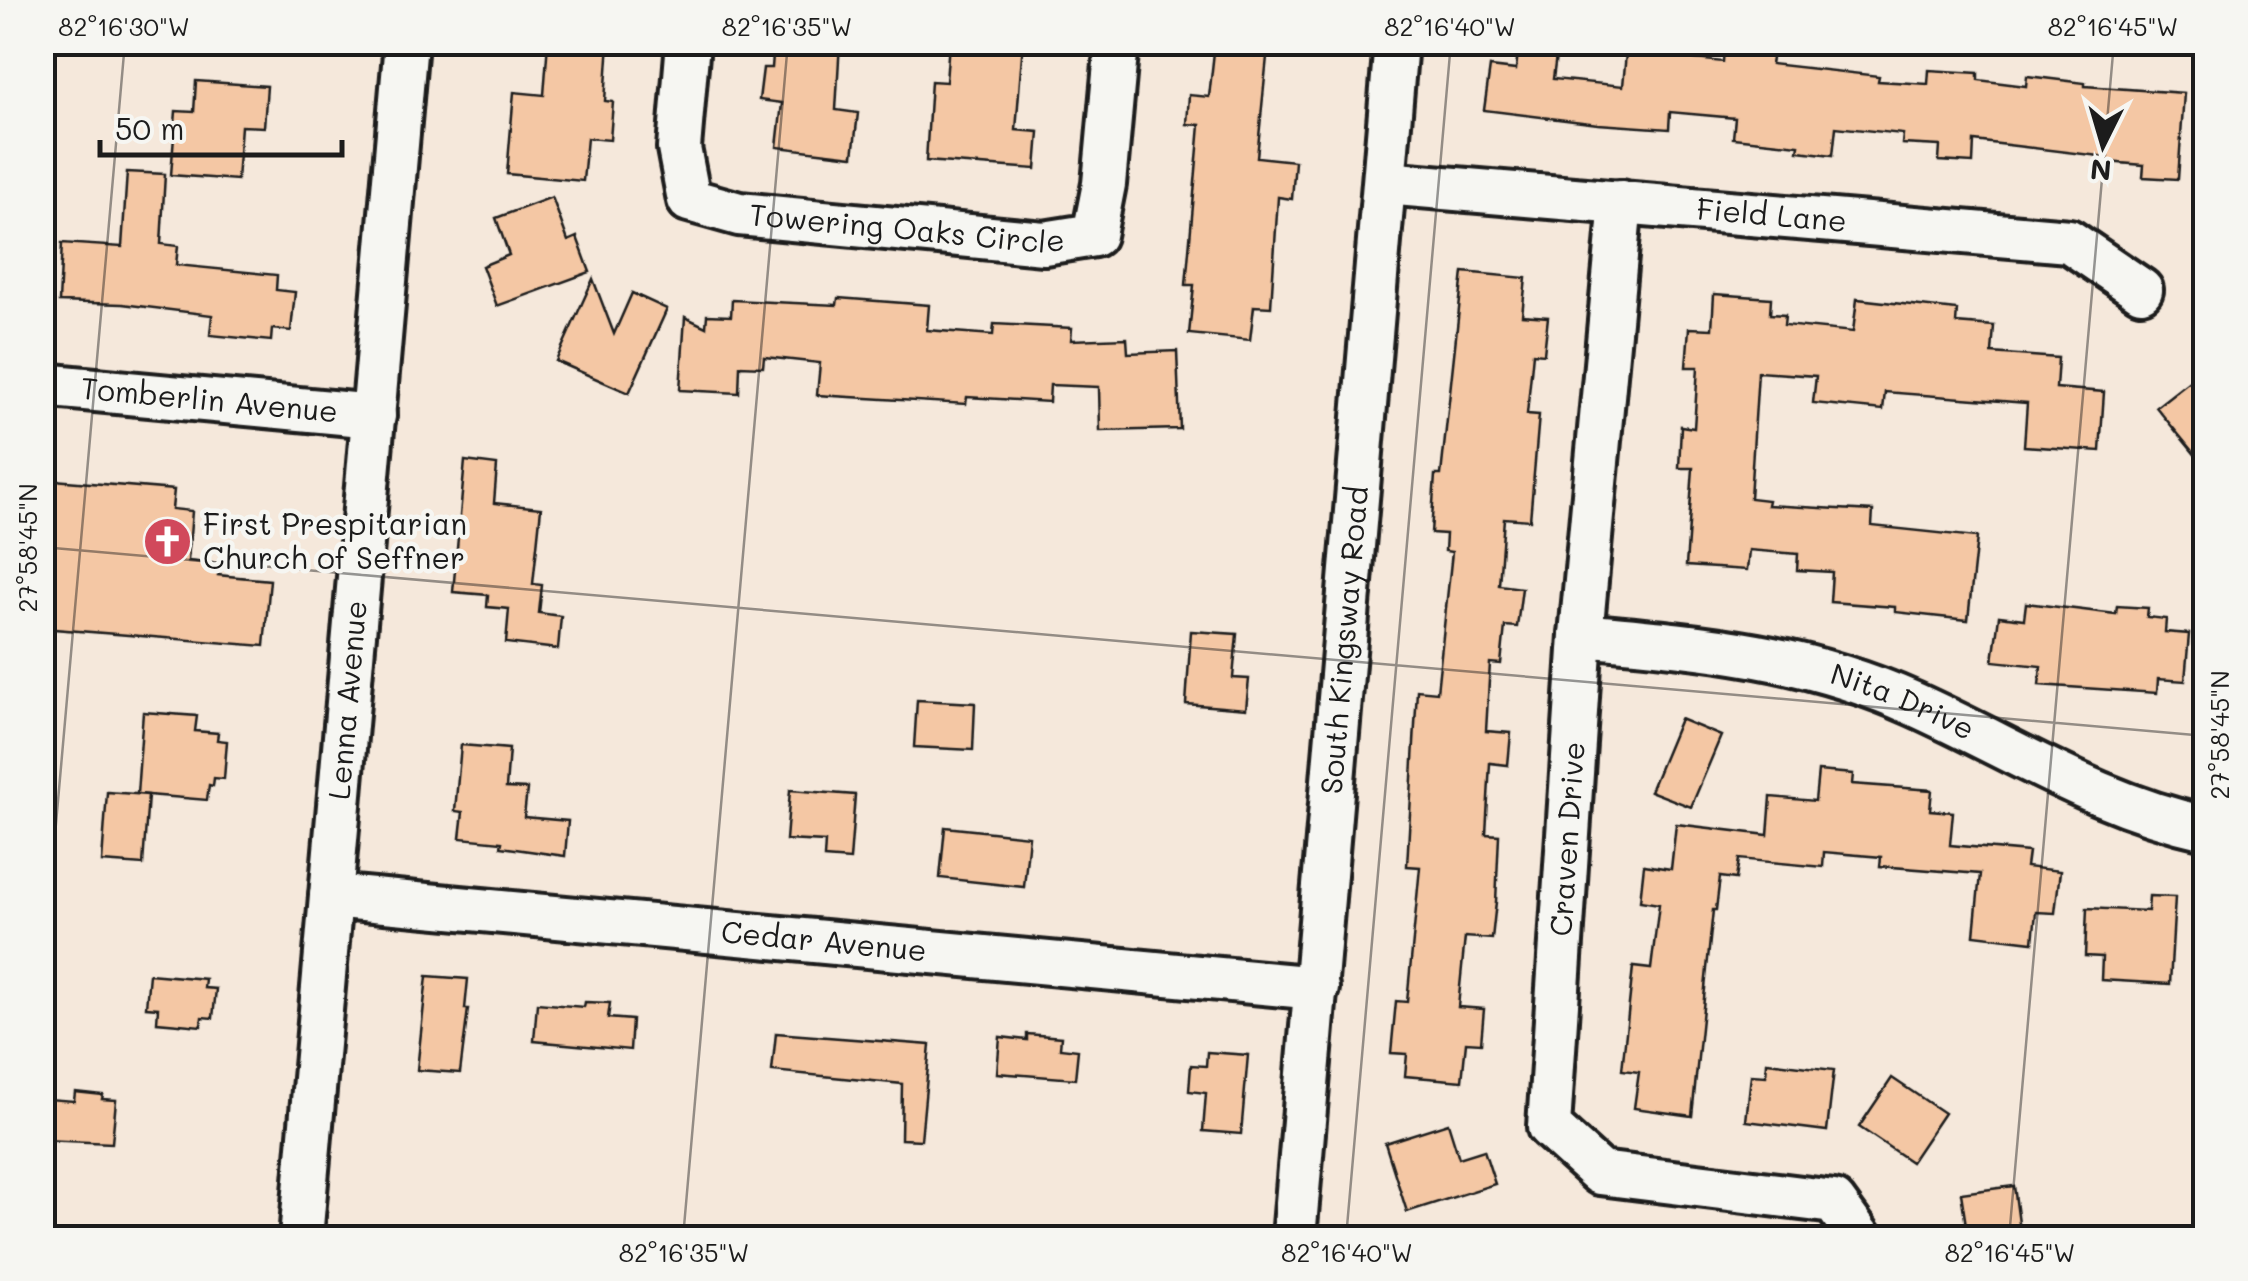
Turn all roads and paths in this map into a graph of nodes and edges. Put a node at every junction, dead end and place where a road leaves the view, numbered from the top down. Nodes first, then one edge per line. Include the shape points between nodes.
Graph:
1 (406, 42) edge
2 (688, 42) edge
3 (1117, 42) edge
4 (1396, 42) edge
5 (1384, 183) junction
6 (1621, 202) junction
7 (2142, 290) dead end
8 (42, 385) edge
9 (374, 416) junction
10 (1581, 635) junction
11 (2206, 828) edge
12 (331, 896) junction
13 (1317, 988) junction
14 (300, 1238) edge
15 (1294, 1238) edge
16 (1860, 1238) edge

1 - 9 street, Lenna Avenue
2 - 3 street, Towering Oaks Circle via 679,148 689,200 739,214 1044,242 1094,234
4 - 5 street, South Kingsway Road
5 - 6 street, Field Lane
5 - 13 street, South Kingsway Road
6 - 7 street, Field Lane via 2069,242
6 - 10 street, Craven Drive
8 - 9 street, Tomberlin Avenue
9 - 12 street, Lenna Avenue
10 - 11 street, Nita Drive via 1724,648 1827,670 1913,703 2072,784 2158,818
10 - 16 street, Craven Drive via 1549,1127 1600,1173 1834,1202
12 - 13 street, Cedar Avenue
12 - 14 street, Lenna Avenue
13 - 15 street, South Kingsway Road

